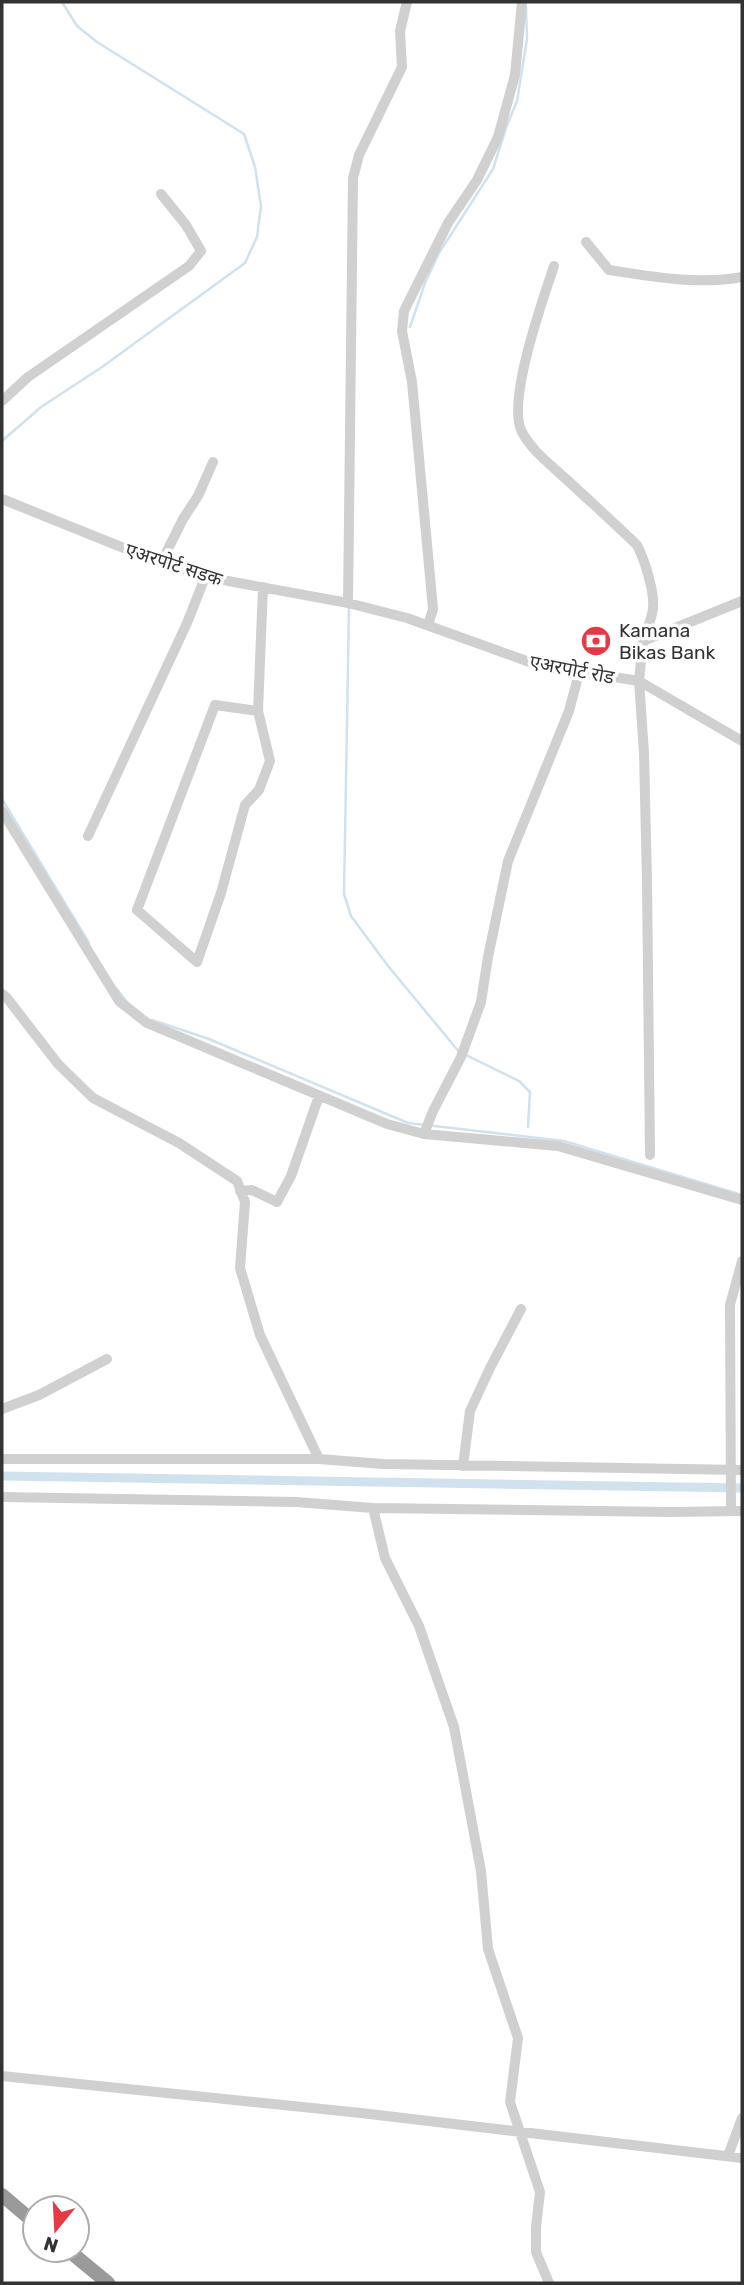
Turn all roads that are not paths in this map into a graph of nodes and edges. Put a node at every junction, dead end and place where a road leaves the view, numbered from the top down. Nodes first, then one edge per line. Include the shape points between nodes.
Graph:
1 (407, 2) edge
2 (522, 2) edge
3 (161, 194) dead end
4 (586, 242) dead end
5 (554, 266) dead end
6 (742, 277) edge
7 (2, 401) edge
8 (213, 462) dead end
9 (2, 499) edge
10 (161, 563) junction
11 (206, 575) junction
12 (263, 587) junction
13 (742, 601) edge
14 (351, 604) junction
15 (428, 625) junction
16 (643, 640) junction
17 (579, 673) junction
18 (639, 681) junction
19 (258, 711) junction
20 (742, 741) edge
21 (2, 811) edge
22 (88, 836) dead end
23 (2, 994) edge
24 (318, 1096) junction
25 (425, 1134) junction
26 (650, 1155) dead end
27 (240, 1191) junction
28 (742, 1200) edge
29 (742, 1261) edge
30 (521, 1309) dead end
31 (107, 1359) dead end
32 (2, 1409) edge
33 (2, 1459) edge
34 (319, 1460) junction
35 (463, 1466) junction
36 (737, 1470) edge
37 (2, 1497) edge
38 (373, 1508) junction
39 (735, 1508) edge
40 (2, 2076) edge
41 (742, 2118) edge
42 (519, 2132) junction
43 (728, 2156) junction
44 (742, 2158) edge
45 (2, 2196) edge
46 (21, 2212) edge
47 (85, 2264) edge
48 (108, 2283) edge
49 (549, 2283) edge

1 - 14 street via 400,31 402,67 352,178
2 - 15 street via 514,75 498,137 404,311 402,331 412,382 433,609
3 - 7 street via 201,251 189,266 28,377
4 - 6 street via 609,270 716,282
5 - 16 street via 522,380 521,430 535,450 637,545 653,598
8 - 10 street
9 - 10 street, एअरपोर्ट सडक
10 - 11 street, एअरपोर्ट सडक
11 - 12 street, एअरपोर्ट सडक
11 - 22 street
12 - 14 street, एअरपोर्ट सडक
12 - 19 street
13 - 16 street
14 - 15 street, एअरपोर्ट रोड
15 - 17 street, एअरपोर्ट रोड via 538,666
16 - 18 street
17 - 18 street, एअरपोर्ट रोड
17 - 25 street via 569,711 508,861 481,1002
18 - 20 street, एअरपोर्ट रोड
18 - 26 street via 647,868
19 - 19 street via 270,761 259,790 245,805 197,962 137,909 215,705
21 - 24 street via 119,1001 134,1015
23 - 27 street via 58,1064 93,1098 179,1143 237,1181
24 - 25 street
24 - 27 street via 291,1176 277,1202 252,1190
25 - 28 street via 558,1146
27 - 34 street via 245,1202 240,1268 260,1335
29 - 36 street via 730,1305
30 - 35 street via 470,1411
31 - 32 street
33 - 34 street
34 - 35 street
35 - 36 street
36 - 39 street
37 - 38 street via 296,1502
38 - 39 street via 671,1512
38 - 42 street via 385,1558 419,1626 454,1727 481,1871 488,1949 518,2038 510,2102
40 - 42 street
41 - 43 street
42 - 43 street
42 - 49 street via 540,2192 536,2252
43 - 44 street
45 - 46 highway
47 - 48 highway

